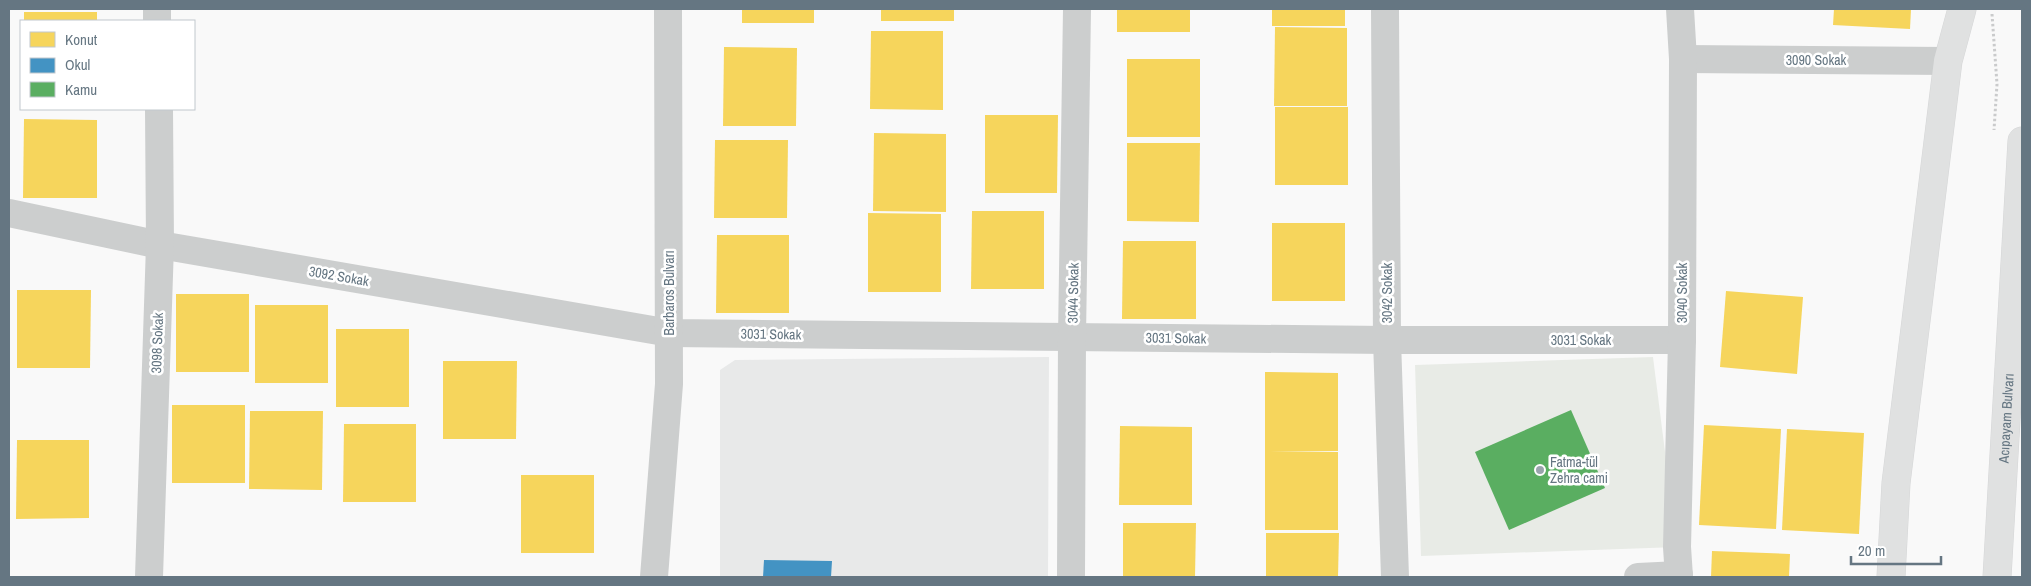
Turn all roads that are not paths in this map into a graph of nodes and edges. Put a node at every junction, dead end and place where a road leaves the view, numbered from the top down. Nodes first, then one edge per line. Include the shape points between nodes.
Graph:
1 (668, 9) edge
2 (1077, 9) edge
3 (1386, 9) edge
4 (1680, 9) edge
5 (1962, 9) edge
6 (1683, 60) junction
7 (1948, 61) junction
8 (159, 110) edge
9 (2022, 141) edge
10 (9, 213) edge
11 (160, 245) junction
12 (670, 333) junction
13 (1072, 336) junction
14 (1387, 340) junction
15 (1682, 340) junction
16 (1679, 576) edge
17 (149, 577) edge
18 (654, 577) edge
19 (1071, 577) edge
20 (1395, 577) edge
21 (1638, 577) edge
22 (1891, 577) edge
23 (1997, 577) edge

1 - 12 street, Barbaros Bulvarı
2 - 13 street, 3044 Sokak
3 - 14 street, 3042 Sokak
4 - 6 street, 3040 Sokak
5 - 7 main road
6 - 7 street, 3090 Sokak
6 - 15 street, 3040 Sokak
7 - 22 main road via 1896,483
8 - 11 street, 3098 Sokak
9 - 23 main road, Acıpayam Bulvarı
10 - 11 street, 3092 Sokak
11 - 12 street, 3092 Sokak
11 - 17 street, 3098 Sokak
12 - 13 street, 3031 Sokak
12 - 18 street, Barbaros Bulvarı
13 - 14 street, 3031 Sokak
13 - 19 street, 3044 Sokak
14 - 15 street, 3031 Sokak
14 - 20 street, 3042 Sokak
15 - 16 street, 3040 Sokak
16 - 21 street

